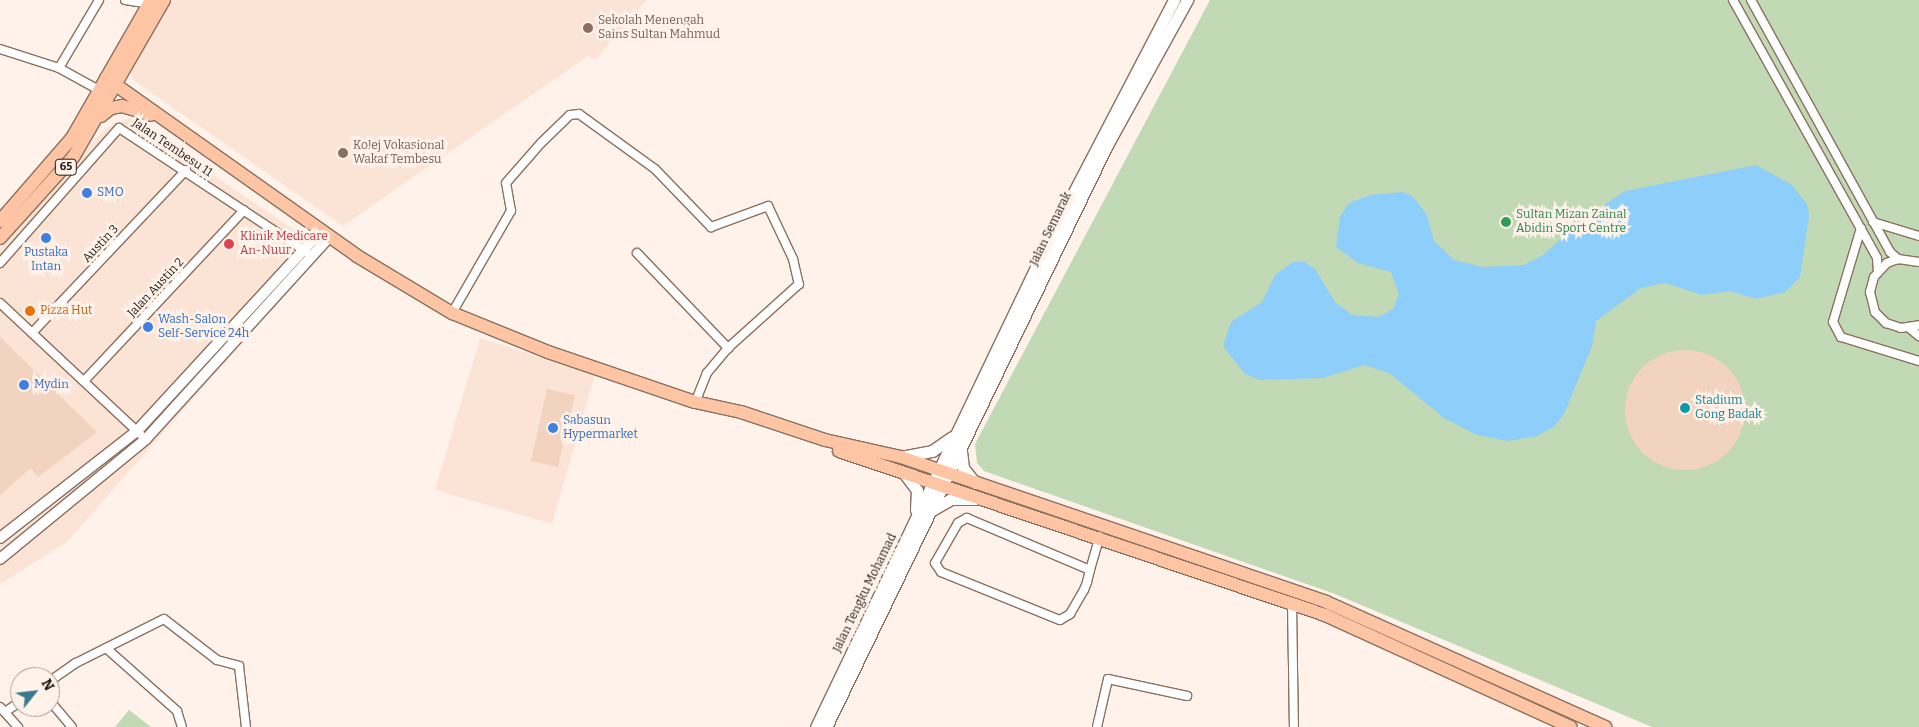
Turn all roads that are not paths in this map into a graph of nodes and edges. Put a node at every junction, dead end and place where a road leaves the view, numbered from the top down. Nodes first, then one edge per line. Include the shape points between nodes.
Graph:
1 (99, 0) edge
2 (125, 0) edge
3 (164, 0) edge
4 (1174, 0) edge
5 (1187, 0) edge
6 (1733, 0) edge
7 (1751, 0) edge
8 (150, 2) edge
9 (0, 49) edge
10 (128, 63) junction
11 (60, 68) junction
12 (111, 81) junction
13 (100, 90) junction
14 (135, 98) junction
15 (170, 122) junction
16 (95, 123) junction
17 (186, 170) junction
18 (244, 210) junction
19 (0, 221) edge
20 (1873, 222) junction
21 (1861, 228) junction
22 (326, 233) junction
23 (1919, 236) edge
24 (0, 238) edge
25 (637, 252) dead end
26 (308, 253) junction
27 (1898, 259) junction
28 (1919, 262) edge
29 (0, 263) edge
30 (1878, 271) junction
31 (0, 303) edge
32 (452, 313) junction
33 (1919, 325) edge
34 (1909, 328) junction
35 (32, 333) junction
36 (1919, 336) edge
37 (728, 348) junction
38 (1919, 361) edge
39 (84, 381) junction
40 (699, 403) junction
41 (137, 431) junction
42 (954, 436) junction
43 (146, 439) junction
44 (962, 447) junction
45 (901, 457) junction
46 (904, 472) junction
47 (944, 473) junction
48 (975, 483) junction
49 (938, 484) junction
50 (986, 500) junction
51 (932, 510) junction
52 (913, 526) junction
53 (1102, 530) junction
54 (0, 538) edge
55 (0, 559) edge
56 (1090, 570) junction
57 (1292, 604) junction
58 (106, 648) junction
59 (60, 675) edge
60 (1187, 696) dead end
61 (2, 709) edge
62 (60, 713) edge
63 (18, 727) edge
64 (72, 727) edge
65 (182, 727) edge
66 (246, 727) edge
67 (816, 727) edge
68 (826, 727) edge
69 (1097, 727) edge
70 (1294, 727) edge
71 (1572, 727) edge
72 (1605, 727) edge

1 - 11 street
2 - 8 street
3 - 10 main road, 65
4 - 42 main road, Jalan Semarak via 1048,240
5 - 44 main road, Jalan Semarak via 1107,145
6 - 21 street
7 - 20 street
8 - 12 main road, 65
9 - 11 street
10 - 12 main road, 65
10 - 14 main road via 126,81
11 - 13 street
12 - 13 main road, 65
12 - 14 main road
12 - 16 main road, 65
13 - 19 main road, 65 via 58,158
14 - 15 main road
15 - 16 main road via 122,106 111,108
15 - 22 main road
16 - 24 main road, 65 via 64,170
17 - 18 street, Jalan Tembesu 11
17 - 29 street, Jalan Tembesu 11 via 126,129 116,130
17 - 35 street, Austin 3
18 - 26 street, Jalan Tembesu 11
18 - 39 street, Jalan Austin 2
20 - 23 street
20 - 27 street via 1890,252
21 - 30 street via 1877,258
21 - 38 street via 1833,322 1842,337
22 - 26 street
22 - 32 main road via 401,285
25 - 37 street
26 - 41 street
26 - 43 street
27 - 28 street
27 - 30 street
30 - 34 street via 1870,292 1875,312 1893,326
31 - 35 street
32 - 37 street via 511,211 506,183 541,143 575,113 655,169 711,227 768,206 793,259 798,284
32 - 40 main road via 548,352
33 - 34 street
34 - 36 street
35 - 39 street
37 - 40 street via 707,373
39 - 41 street
40 - 45 main road via 742,412 824,440
40 - 46 main road
41 - 43 street
41 - 54 street
42 - 45 main road via 932,451
42 - 47 main road, Jalan Semarak
43 - 55 street
44 - 47 main road, Jalan Semarak
44 - 48 main road via 964,468
45 - 47 main road
46 - 49 main road
46 - 52 main road via 917,490
47 - 48 main road
47 - 49 main road, Jalan Tengku Mohamad
48 - 53 main road
49 - 50 main road
49 - 51 main road, Jalan Tengku Mohamad
49 - 52 main road, Jalan Tengku Mohamad
50 - 51 main road via 951,499
50 - 53 main road
51 - 68 main road, Jalan Tengku Mohamad
52 - 67 main road, Jalan Tengku Mohamad
53 - 56 street
53 - 57 main road
53 - 72 main road via 1326,602
56 - 56 street via 967,518 958,523 935,563 941,572 1060,620 1070,614
57 - 70 street
57 - 71 main road
58 - 59 street
58 - 65 street via 177,711
58 - 66 street via 164,619 169,620 217,660 239,666
60 - 69 street via 1108,679
61 - 63 street
62 - 64 street

